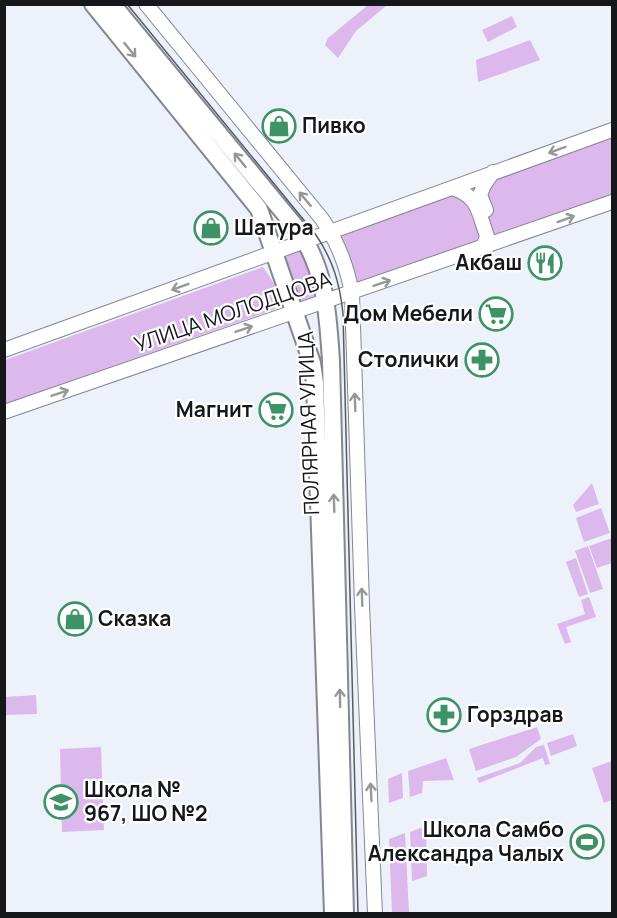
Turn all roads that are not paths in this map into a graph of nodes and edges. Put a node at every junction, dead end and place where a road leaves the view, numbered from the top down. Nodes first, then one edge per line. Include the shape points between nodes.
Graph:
1 (93, 4) edge
2 (112, 4) edge
3 (146, 4) edge
4 (612, 130) edge
5 (493, 172) junction
6 (452, 188) junction
7 (612, 202) edge
8 (331, 232) junction
9 (510, 239) junction
10 (306, 242) junction
11 (475, 251) junction
12 (274, 253) junction
13 (352, 294) junction
14 (327, 302) junction
15 (296, 312) junction
16 (4, 350) edge
17 (4, 412) edge
18 (333, 914) edge
19 (345, 914) edge
20 (375, 914) edge

1 -> 12 main road, ПОЛЯРНАЯ УЛИЦА via 254,200
10 -> 2 main road, ПОЛЯРНАЯ УЛИЦА
8 -> 3 street
4 -> 5 street, УЛИЦА МОЛОДЦОВА
5 - 6 street, УЛИЦА МОЛОДЦОВА
5 - 9 street via 480,195 494,234
6 - 8 street, УЛИЦА МОЛОДЦОВА
6 - 11 street via 473,198 488,236
9 -> 7 street, УЛИЦА МОЛОДЦОВА
8 - 10 street, УЛИЦА МОЛОДЦОВА
8 - 13 street via 345,262
9 - 11 street, УЛИЦА МОЛОДЦОВА
10 - 12 street, УЛИЦА МОЛОДЦОВА
10 - 14 main road, ПОЛЯРНАЯ УЛИЦА
13 -> 11 street, УЛИЦА МОЛОДЦОВА
12 - 15 main road, ПОЛЯРНАЯ УЛИЦА
12 -> 16 street, УЛИЦА МОЛОДЦОВА
13 - 14 street, УЛИЦА МОЛОДЦОВА
20 -> 13 street
14 - 15 street, УЛИЦА МОЛОДЦОВА
19 -> 14 main road, ПОЛЯРНАЯ УЛИЦА
17 -> 15 street, УЛИЦА МОЛОДЦОВА
15 - 18 main road, ПОЛЯРНАЯ УЛИЦА via 315,383

